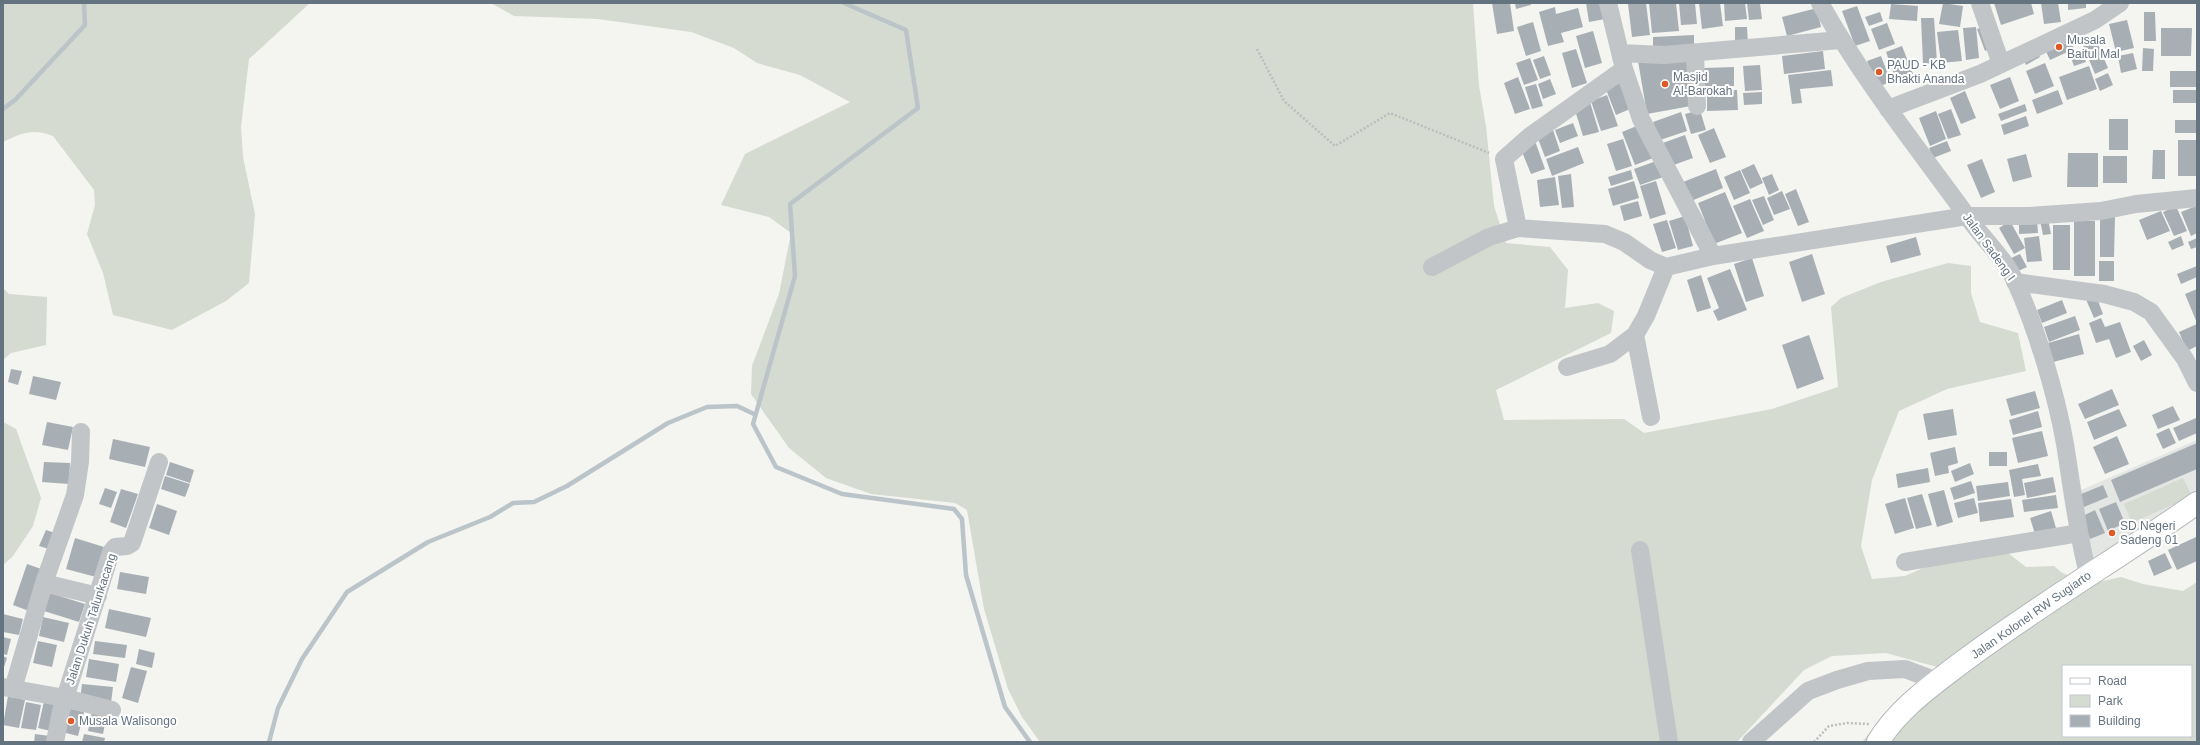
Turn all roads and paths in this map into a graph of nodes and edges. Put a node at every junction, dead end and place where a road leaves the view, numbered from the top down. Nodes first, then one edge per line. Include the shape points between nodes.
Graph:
1 (1608, 3) edge
2 (1820, 3) edge
3 (1980, 3) edge
4 (2120, 3) edge
5 (1841, 40) junction
6 (1257, 49) dead end
7 (1695, 53) junction
8 (1622, 61) junction
9 (2001, 64) junction
10 (1697, 106) dead end
11 (1888, 109) junction
12 (1504, 159) junction
13 (2197, 198) edge
14 (1967, 216) junction
15 (1518, 228) junction
16 (1713, 256) junction
17 (1432, 267) dead end
18 (1666, 267) junction
19 (2015, 282) junction
20 (1635, 335) junction
21 (1567, 367) dead end
22 (2197, 382) edge
23 (1651, 417) dead end
24 (81, 432) dead end
25 (159, 462) dead end
26 (2197, 503) edge
27 (2079, 533) junction
28 (1640, 550) dead end
29 (1906, 562) dead end
30 (2088, 574) junction
31 (44, 583) junction
32 (98, 596) junction
33 (1937, 681) junction
34 (8, 688) edge
35 (65, 698) junction
36 (112, 710) dead end
37 (1882, 735) edge
38 (56, 742) edge
39 (1669, 742) edge
40 (1750, 742) edge
41 (1814, 742) edge

1 - 8 street
2 - 5 street, Jalan Sadeng I
3 - 9 street
4 - 9 street via 2095,20
5 - 7 street
5 - 11 street, Jalan Sadeng I
6 - 12 path via 1284,102 1335,146 1390,113
7 - 8 street
7 - 10 street
8 - 12 street
8 - 16 street via 1641,119
9 - 11 street
11 - 14 street, Jalan Sadeng I
12 - 15 street
13 - 14 street via 2094,211 2029,216
14 - 16 street
14 - 19 street, Jalan Sadeng I
15 - 17 street via 1488,237
15 - 18 street via 1605,234 1624,242 1650,260
16 - 18 street
18 - 20 street via 1646,316
19 - 22 street via 2104,294 2134,302 2151,312
19 - 27 street, Jalan Sadeng I via 2036,336 2055,403
20 - 21 street via 1610,354
20 - 23 street
24 - 31 street via 75,495
25 - 32 street, Jalan Dukuh Talunkacang via 132,543 115,547 111,552
26 - 30 main road, Jalan Kolonel RW Sugiarto via 2134,547
27 - 29 street
27 - 30 street, Jalan Sadeng I
28 - 39 street
30 - 33 main road, Jalan Kolonel RW Sugiarto via 2011,625
31 - 32 street
31 - 34 street
32 - 35 street, Jalan Dukuh Talunkacang
33 - 37 main road, Jalan Kolonel RW Sugiarto via 1903,710
33 - 40 street via 1905,669 1868,671 1836,680 1808,691
34 - 35 street, Jalan Dukuh Talunkacang
35 - 36 street
35 - 38 street, Jalan Dukuh Talunkacang
37 - 41 path via 1864,723 1829,726

